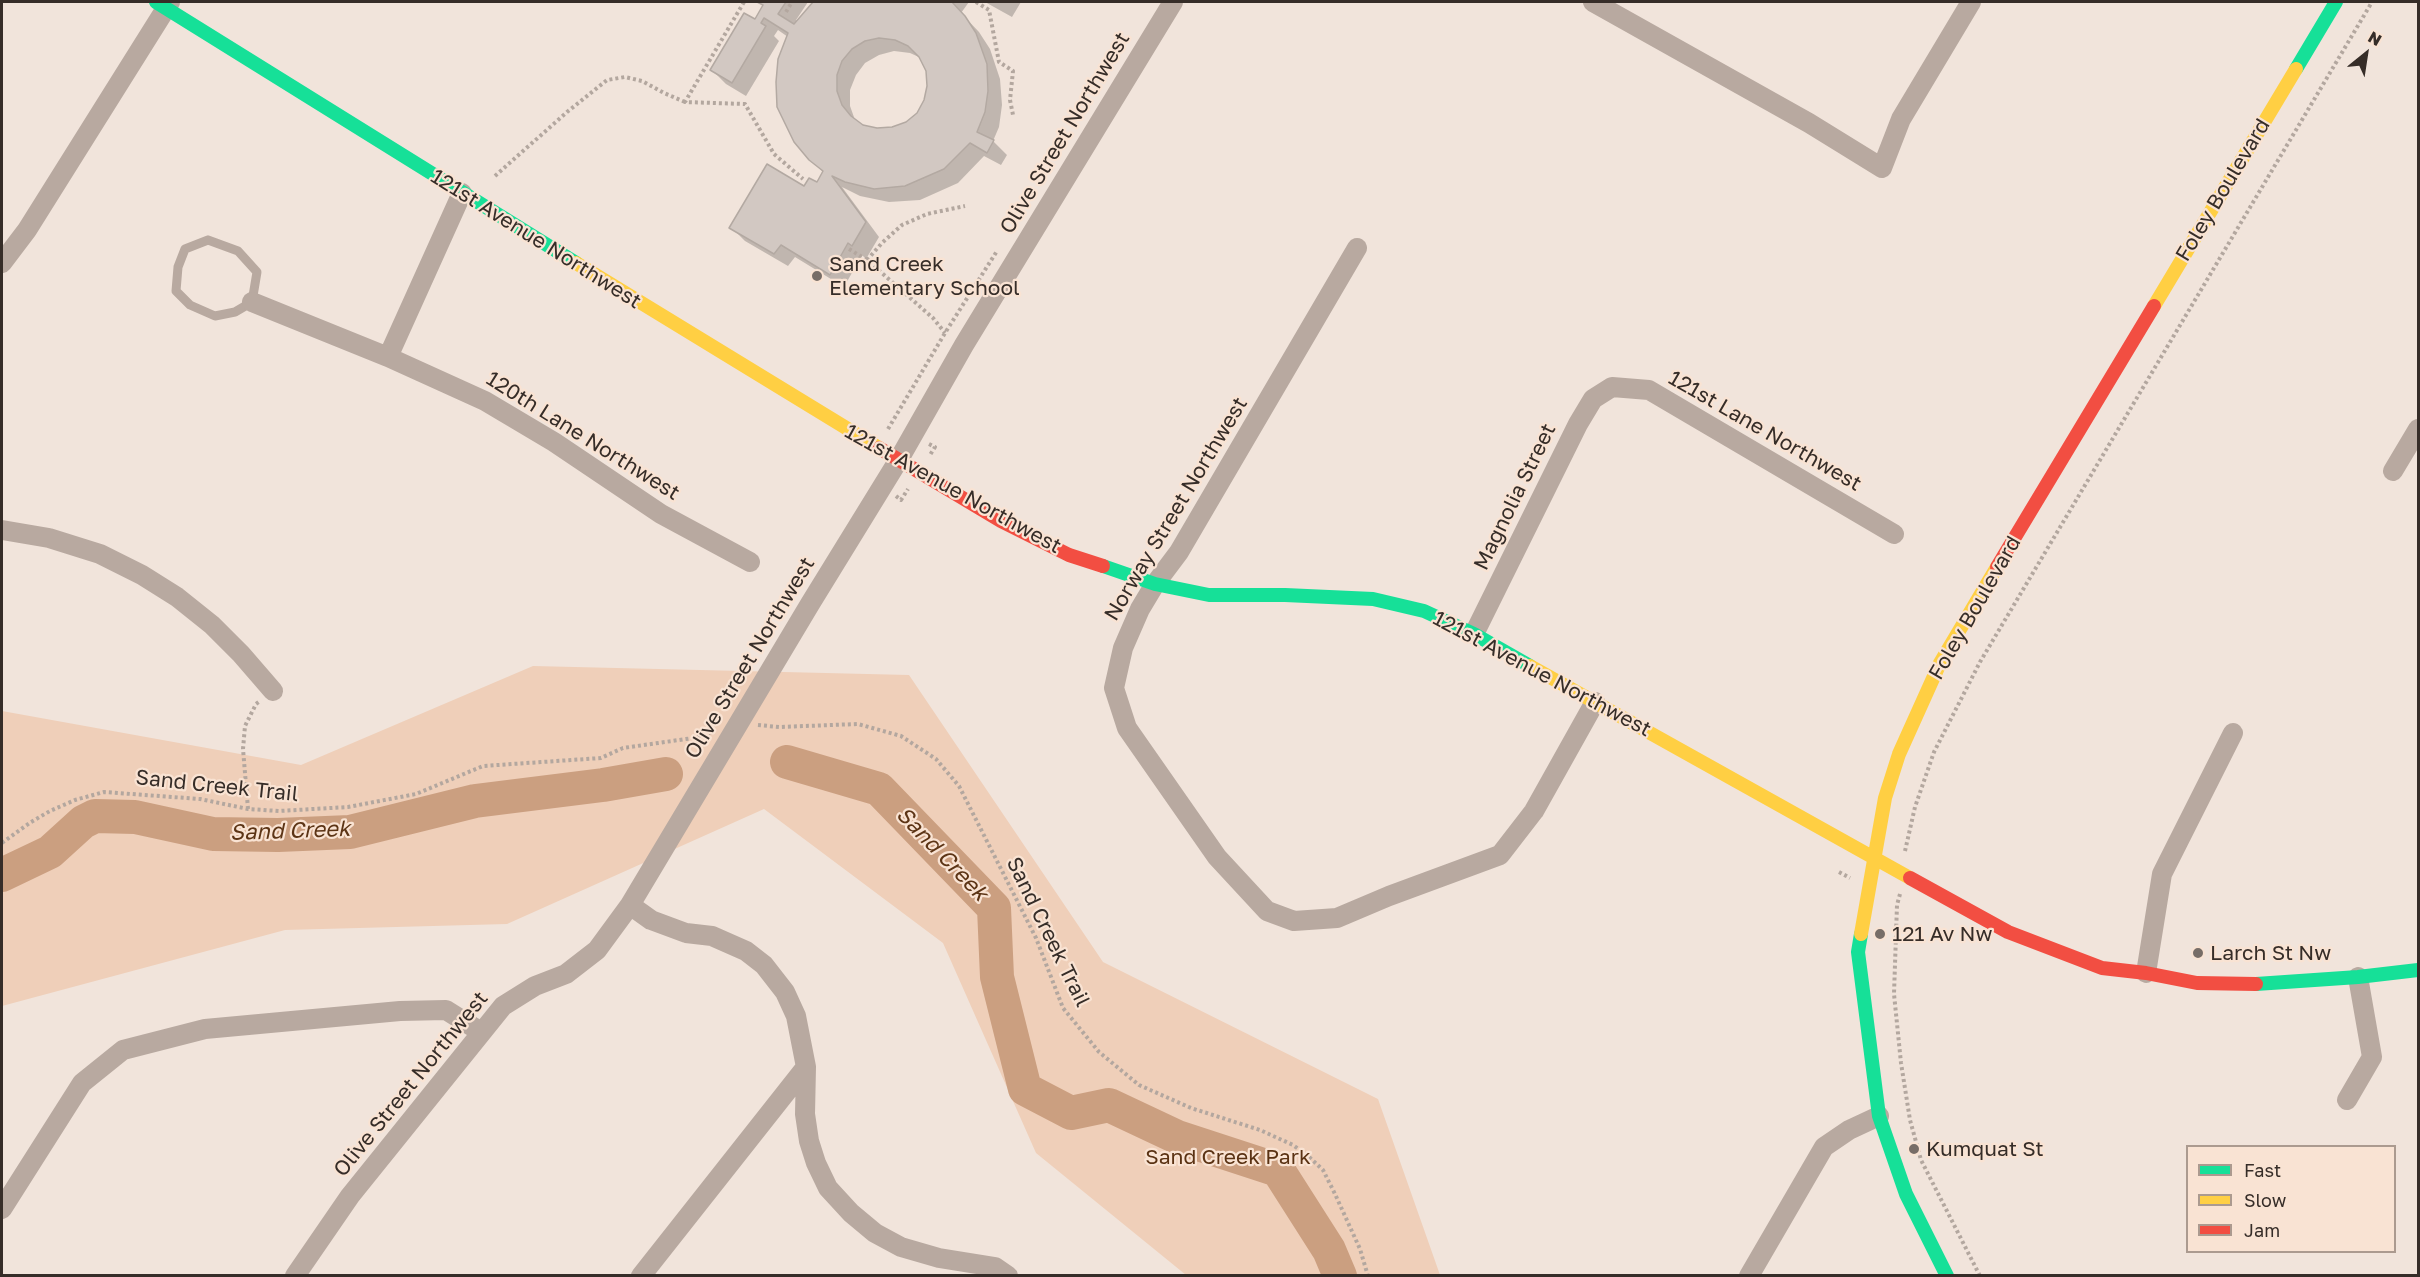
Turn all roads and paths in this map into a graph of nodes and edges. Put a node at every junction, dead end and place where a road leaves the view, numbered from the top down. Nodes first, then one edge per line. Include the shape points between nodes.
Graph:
1 (744, 2) edge
2 (792, 2) edge
3 (976, 2) edge
4 (1171, 2) edge
5 (1593, 2) edge
6 (1971, 2) edge
7 (2336, 2) edge
8 (2372, 2) edge
9 (164, 4) edge
10 (786, 12) dead end
11 (685, 102) junction
12 (1014, 115) dead end
13 (495, 176) dead end
14 (803, 179) dead end
15 (462, 193) junction
16 (965, 206) dead end
17 (999, 248) dead end
18 (1357, 248) dead end
19 (849, 249) dead end
20 (867, 260) junction
21 (2, 263) edge
22 (252, 303) junction
23 (945, 333) junction
24 (388, 357) junction
25 (1608, 389) joint
26 (891, 424) dead end
27 (2418, 429) edge
28 (898, 461) junction
29 (2393, 471) dead end
30 (2, 530) edge
31 (1893, 534) dead end
32 (750, 562) dead end
33 (1155, 584) junction
34 (1474, 634) junction
35 (273, 691) joint
36 (1595, 702) junction
37 (757, 726) dead end
38 (720, 730) dead end
39 (2233, 734) dead end
40 (248, 809) junction
41 (2, 843) edge
42 (1906, 846) dead end
43 (1874, 858) junction
44 (630, 905) junction
45 (1897, 905) dead end
46 (2418, 970) edge
47 (2146, 973) junction
48 (2358, 977) junction
49 (481, 1032) junction
50 (806, 1067) junction
51 (2347, 1100) dead end
52 (1880, 1116) junction
53 (2, 1209) edge
54 (997, 1273) edge
55 (295, 1275) edge
56 (641, 1275) edge
57 (1368, 1275) edge
58 (1749, 1275) edge
59 (1947, 1275) edge
60 (1980, 1275) edge

1 - 11 path
2 - 10 path
3 - 12 path via 989,9 999,62 1012,71 1010,100
4 - 28 street, Olive Street Northwest
5 - 6 street via 1809,123 1881,168 1901,119
7 - 43 street, Foley Boulevard via 1940,663 1899,754 1885,798
8 - 42 path via 1980,662 1934,752
9 - 15 street, 121st Avenue Northwest
9 - 21 street via 27,230
11 - 13 path via 642,81 625,77 607,80
11 - 14 path via 745,104 774,154
15 - 24 street
15 - 28 street, 121st Avenue Northwest
16 - 20 path via 927,214 902,225
17 - 23 path
18 - 33 street, Norway Street Northwest via 1179,552
19 - 20 path
20 - 23 path
22 - 22 lane via 257,272 238,251 208,240 185,249 178,267 176,291 190,305 216,316
22 - 24 street, 120th Lane Northwest
23 - 26 path
24 - 32 street, 120th Lane Northwest via 519,420 661,514
25 - 31 street, 121st Lane Northwest via 1649,390
25 - 34 street, Magnolia Street via 1593,399 1578,424
27 - 29 street
28 - 33 street, 121st Avenue Northwest via 1069,555
28 - 44 street, Olive Street Northwest
30 - 35 street via 49,538 100,554 142,574 212,626
33 - 34 street, 121st Avenue Northwest via 1209,595 1373,598 1424,611
33 - 36 street, Norway Street Northwest via 1123,648 1114,688 1127,728 1217,857 1267,912 1294,921 1337,918 1500,855 1534,811
34 - 36 street, 121st Avenue Northwest
35 - 40 path via 256,704 245,726
36 - 43 street, 121st Avenue Northwest
37 - 57 path, Sand Creek Trail via 858,724 901,736 936,759 960,786 1036,938 1063,1008 1099,1052 1138,1085 1191,1108 1260,1130 1308,1155 1323,1170 1335,1194
38 - 40 path, Sand Creek Trail via 623,748 601,758 483,766 416,794 384,802 316,810
39 - 47 street via 2162,874
40 - 41 path, Sand Creek Trail via 200,799 104,792 50,811
43 - 47 street, 121st Avenue Northwest via 2008,932 2102,968
43 - 52 street, Foley Boulevard via 1858,952
44 - 49 street, Olive Street Northwest via 597,950 566,974 535,986 503,1006
44 - 50 street via 663,925 731,943 764,965 793,1008
45 - 60 path via 1894,994 1910,1120 1921,1160
46 - 48 street, 121st Avenue Northwest
47 - 48 street, 121st Avenue Northwest via 2197,983 2255,984
48 - 51 street via 2372,1057
49 - 53 street via 446,1010 400,1011 205,1029 123,1050 82,1083
49 - 55 street, Olive Street Northwest via 350,1196
50 - 54 street via 809,1141 828,1188 851,1213 875,1233 918,1253
50 - 56 street
52 - 58 street via 1824,1147
52 - 59 street, Foley Boulevard via 1906,1194

